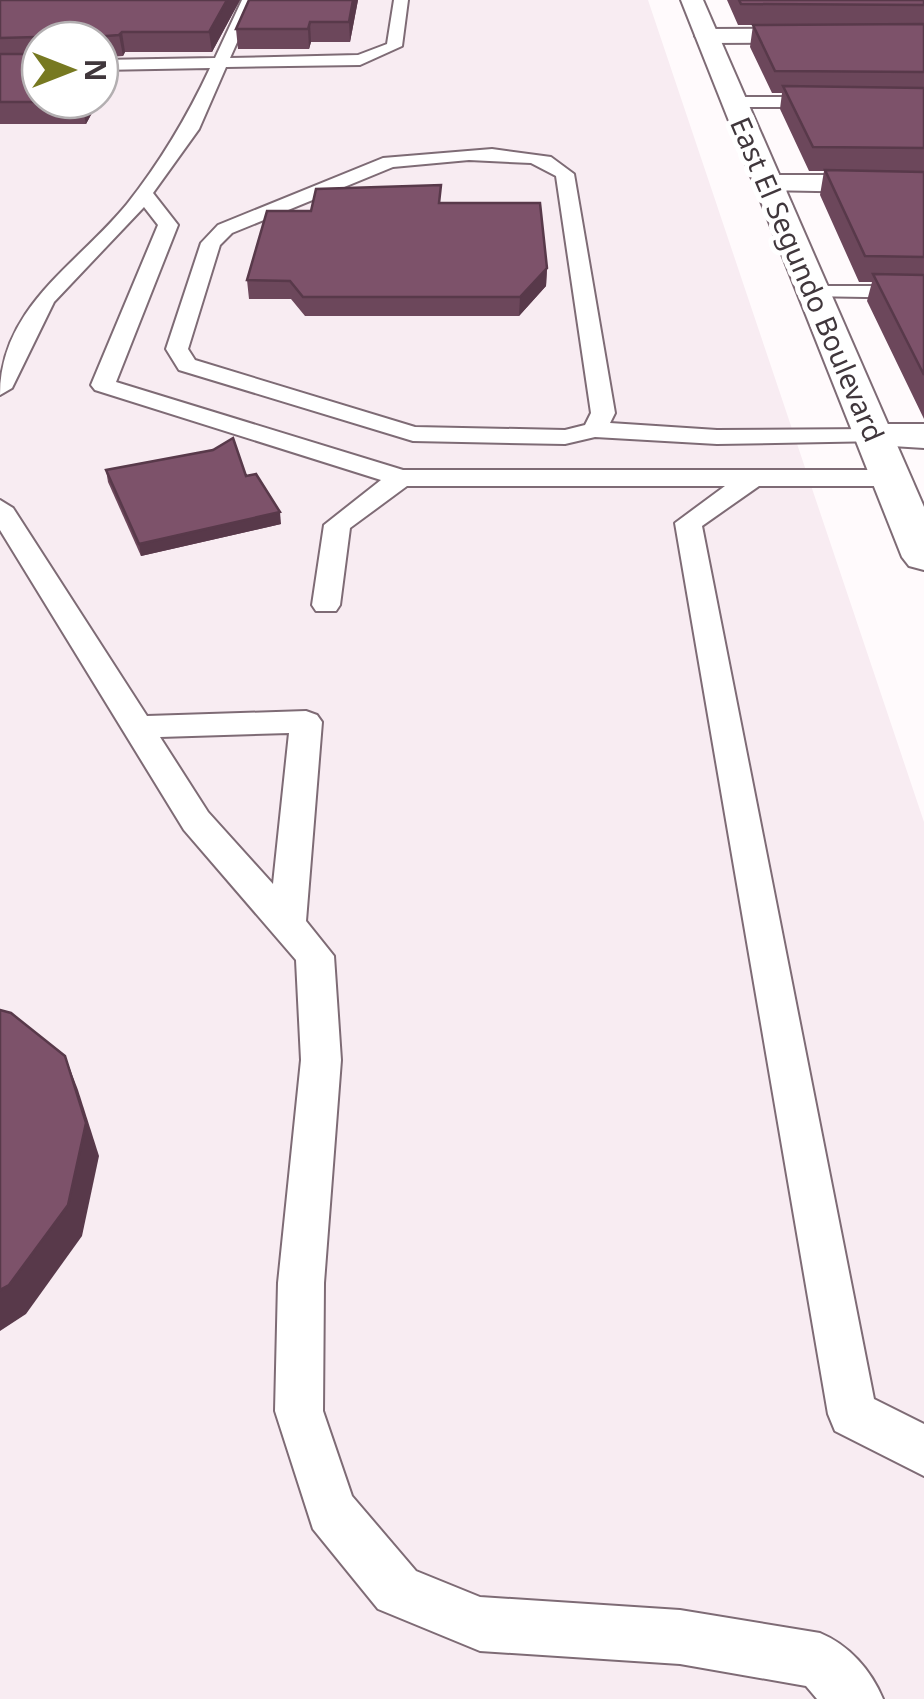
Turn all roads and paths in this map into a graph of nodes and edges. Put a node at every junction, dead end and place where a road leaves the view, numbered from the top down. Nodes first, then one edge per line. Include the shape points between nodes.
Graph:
1 (248, 0) edge
2 (400, 0) edge
3 (692, 0) edge
4 (707, 36) junction
5 (924, 36) edge
6 (222, 64) junction
7 (120, 66) edge
8 (734, 102) junction
9 (924, 102) edge
10 (768, 184) junction
11 (924, 184) edge
12 (144, 194) junction
13 (814, 292) junction
14 (924, 292) edge
15 (0, 388) edge
16 (594, 430) junction
17 (874, 436) junction
18 (924, 436) edge
19 (401, 478) junction
20 (753, 478) junction
21 (892, 478) junction
22 (0, 508) edge
23 (924, 558) edge
24 (326, 605) dead end
25 (138, 727) junction
26 (286, 925) junction
27 (924, 1451) edge
28 (855, 1699) edge

1 - 6 lane
2 - 6 lane via 394,46 382,54
3 - 4 main road, East El Segundo Boulevard
4 - 5 main road
4 - 8 main road, East El Segundo Boulevard
6 - 7 lane
6 - 12 lane via 190,128
8 - 9 lane
8 - 10 main road, East El Segundo Boulevard
10 - 11 main road
10 - 13 main road, East El Segundo Boulevard
12 - 15 lane via 45,299
12 - 19 lane via 168,225 103,384
13 - 14 lane
13 - 17 main road, East El Segundo Boulevard
16 - 16 lane via 604,413 565,174 543,160 464,156 388,162 225,229 211,243 177,349 187,365 413,434 565,437
16 - 17 lane
17 - 18 main road
17 - 21 main road, East El Segundo Boulevard
19 - 20 lane
19 - 24 lane via 336,525
20 - 21 lane
20 - 27 lane via 688,523 852,1414
21 - 23 main road, East El Segundo Boulevard
22 - 25 lane
25 - 26 lane via 196,821
25 - 26 lane via 306,722
26 - 28 lane via 316,956 321,1060 301,1283 300,1411 332,1512 397,1590 480,1624 680,1637 820,1661

